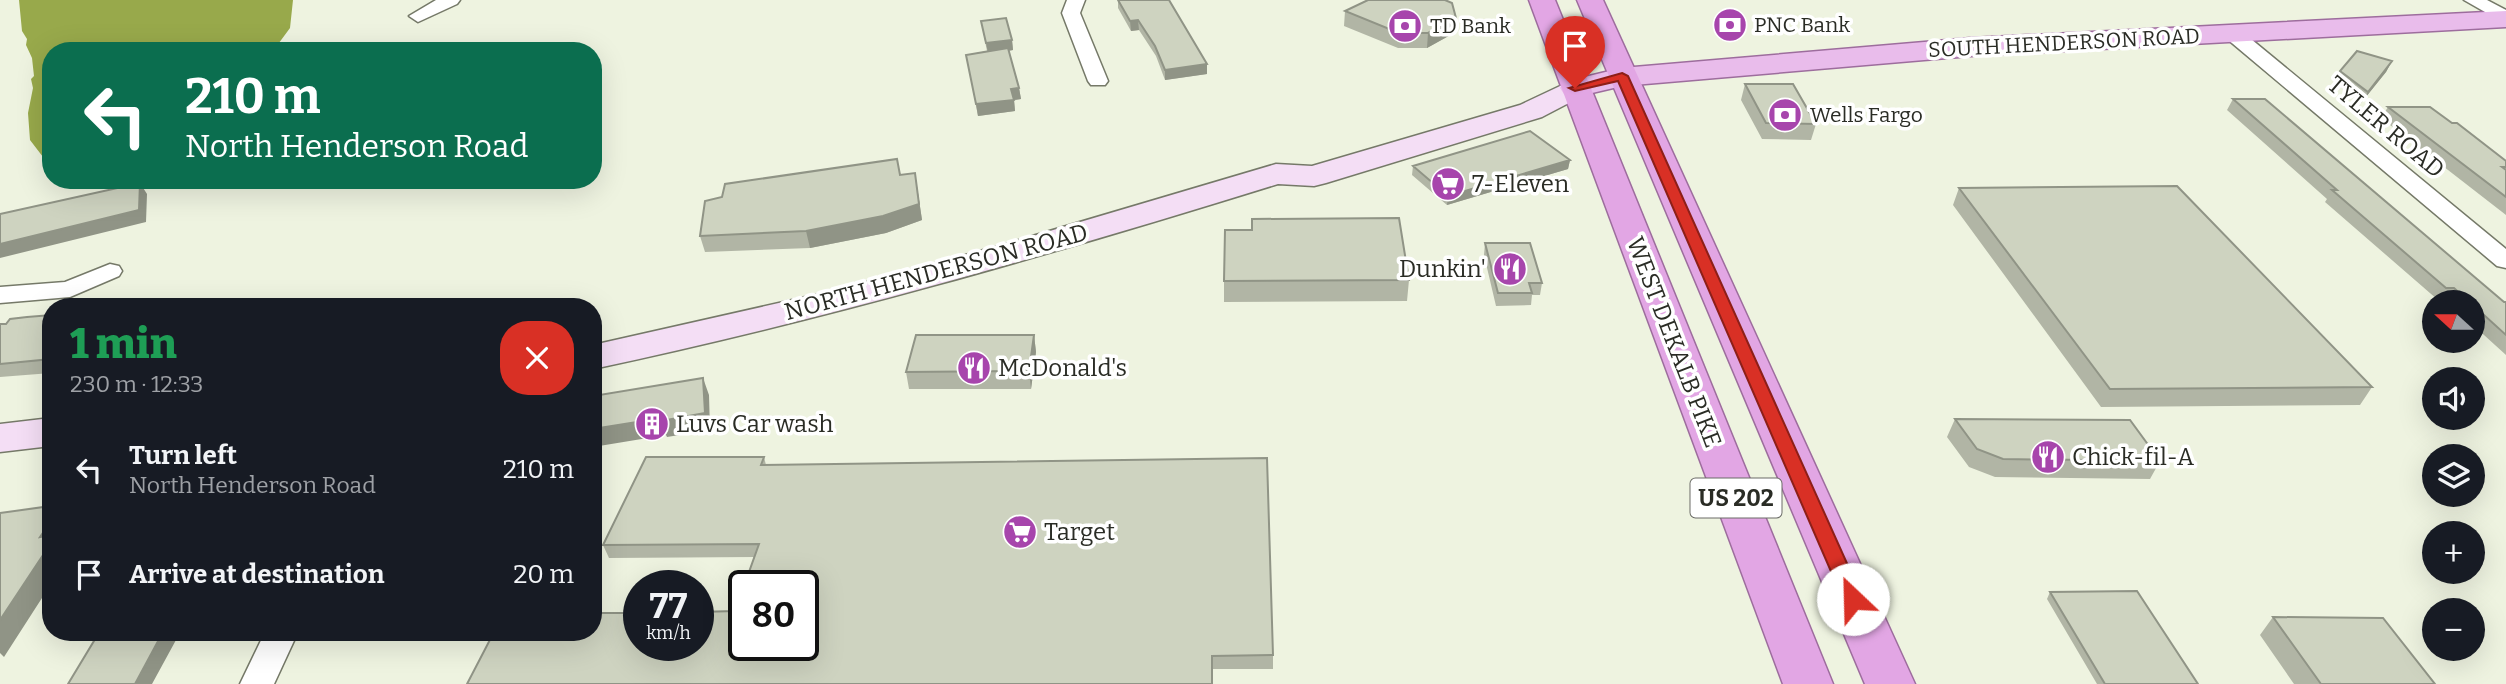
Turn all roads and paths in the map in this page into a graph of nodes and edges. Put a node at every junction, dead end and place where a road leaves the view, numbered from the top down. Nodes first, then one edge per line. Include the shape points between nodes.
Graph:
1 (451, 0) edge
2 (1076, 0) edge
3 (1542, 0) edge
4 (1590, 0) edge
5 (2473, 0) edge
6 (418, 16) dead end
7 (2506, 19) edge
8 (2233, 34) junction
9 (1622, 76) junction
10 (1098, 81) dead end
11 (1575, 88) junction
12 (2506, 261) edge
13 (110, 271) dead end
14 (0, 295) edge
15 (602, 355) edge
16 (42, 433) edge
17 (0, 438) edge
18 (1758, 552) junction
19 (277, 641) edge
20 (257, 684) edge
21 (1808, 684) edge
22 (1836, 684) edge
23 (1891, 684) edge

1 - 6 street
2 - 10 street via 1072,13
3 - 11 highway, WEST DEKALB PIKE / US 202
4 - 9 highway, US 202
5 - 7 street
7 - 8 main road, SOUTH HENDERSON ROAD
8 - 9 main road, SOUTH HENDERSON ROAD via 1971,47
8 - 12 street, TYLER ROAD
9 - 11 main road, NORTH HENDERSON ROAD
9 - 23 highway, US 202
11 - 15 main road, NORTH HENDERSON ROAD via 1531,111 1314,176 1276,174 918,280
11 - 18 highway, WEST DEKALB PIKE / US 202
13 - 14 street via 70,289
16 - 17 main road
18 - 21 highway, WEST DEKALB PIKE / US 202
18 - 22 highway
19 - 20 street

